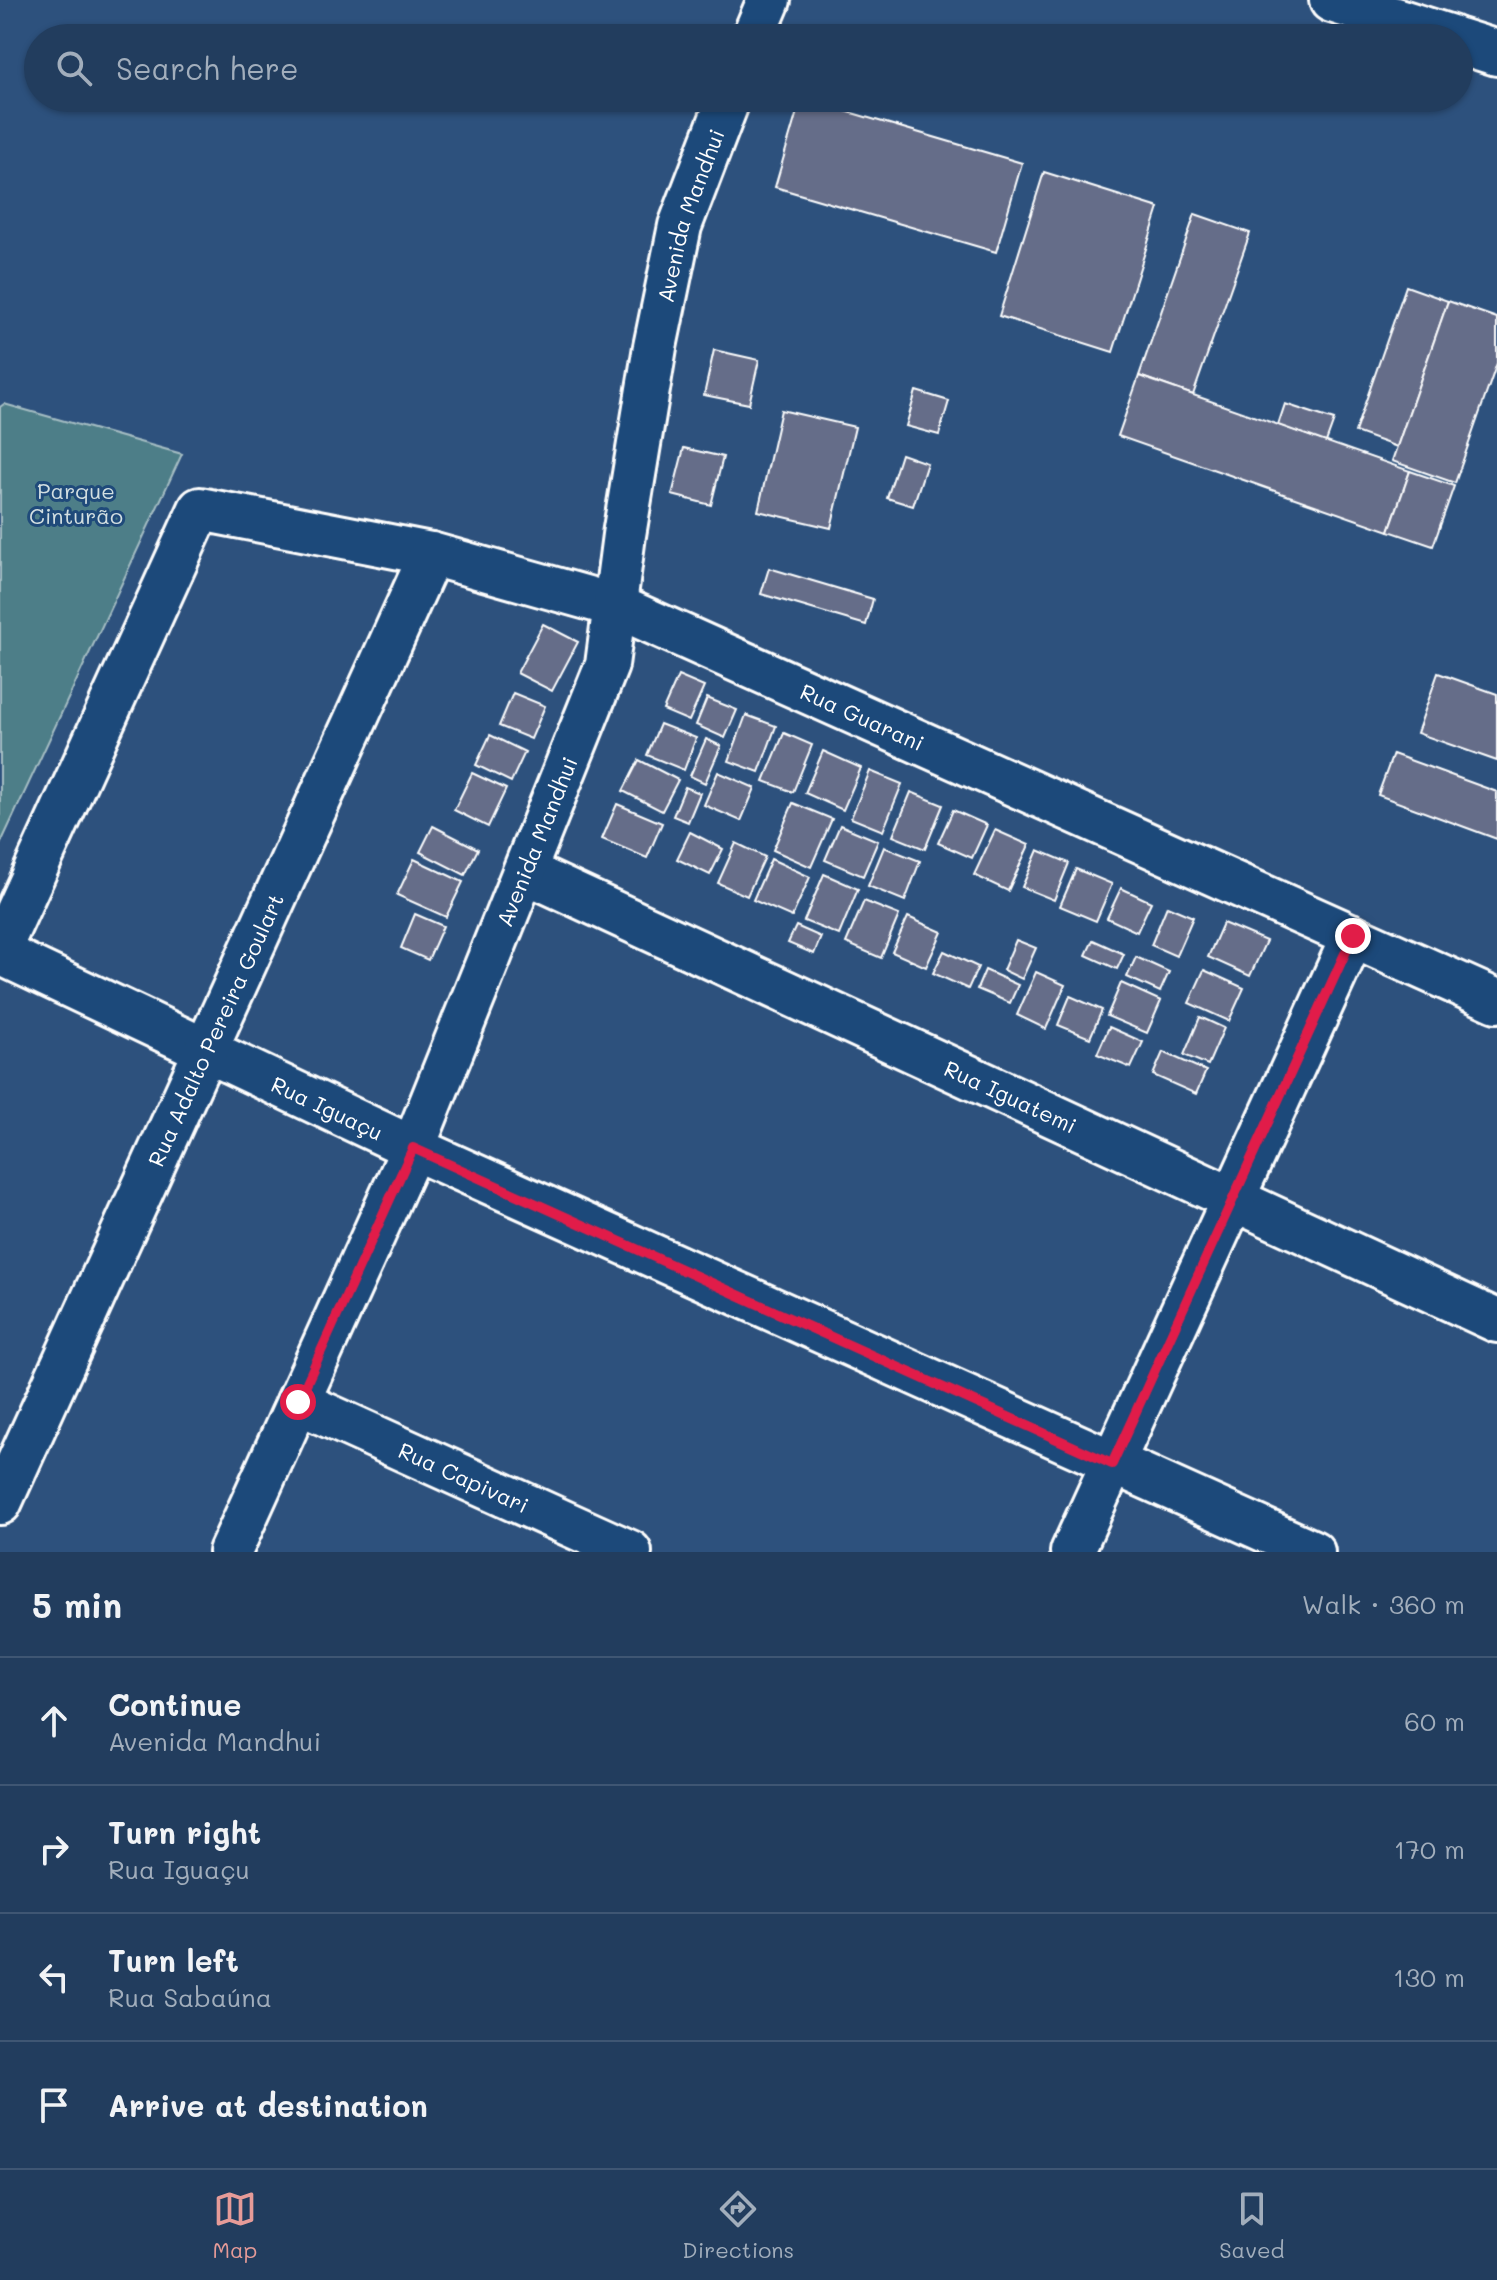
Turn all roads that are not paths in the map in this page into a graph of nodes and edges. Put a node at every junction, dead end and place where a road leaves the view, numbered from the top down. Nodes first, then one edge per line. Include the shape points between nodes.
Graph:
1 (769, 0) edge
2 (1332, 0) edge
3 (759, 24) edge
4 (1407, 24) edge
5 (1473, 45) edge
6 (1497, 53) edge
7 (724, 112) edge
8 (431, 554) junction
9 (616, 606) junction
10 (526, 872) junction
11 (1353, 936) junction
12 (0, 950) edge
13 (1497, 1001) edge
14 (206, 1051) junction
15 (413, 1148) junction
16 (1234, 1198) junction
17 (1497, 1321) edge
18 (298, 1402) junction
19 (1112, 1464) junction
20 (0, 1503) edge
21 (230, 1552) edge
22 (630, 1552) edge
23 (1072, 1552) edge
24 (1313, 1552) edge

1 - 3 street
2 - 4 highway
5 - 6 highway
7 - 9 street, Avenida Mandhui via 680,226 655,347
8 - 9 street, Rua Guarani
8 - 12 street, Rua Guarani via 200,509
8 - 14 street, Rua Adalto Pereira Goulart
9 - 10 street, Avenida Mandhui via 607,665
9 - 11 street, Rua Guarani
10 - 15 street, Avenida Mandhui
10 - 16 street, Rua Iguatemi
11 - 13 street, Rua Guarani
11 - 16 street
12 - 14 street, Rua Iguaçu
14 - 15 street, Rua Iguaçu
14 - 20 street, Rua Adalto Pereira Goulart
15 - 18 street, Avenida Mandhui
15 - 19 street, Rua Iguaçu
16 - 17 street, Rua Iguatemi
16 - 19 street
18 - 21 street, Avenida Mandhui
18 - 22 street, Rua Capivari
19 - 23 street
19 - 24 street, Rua Iguaçu

